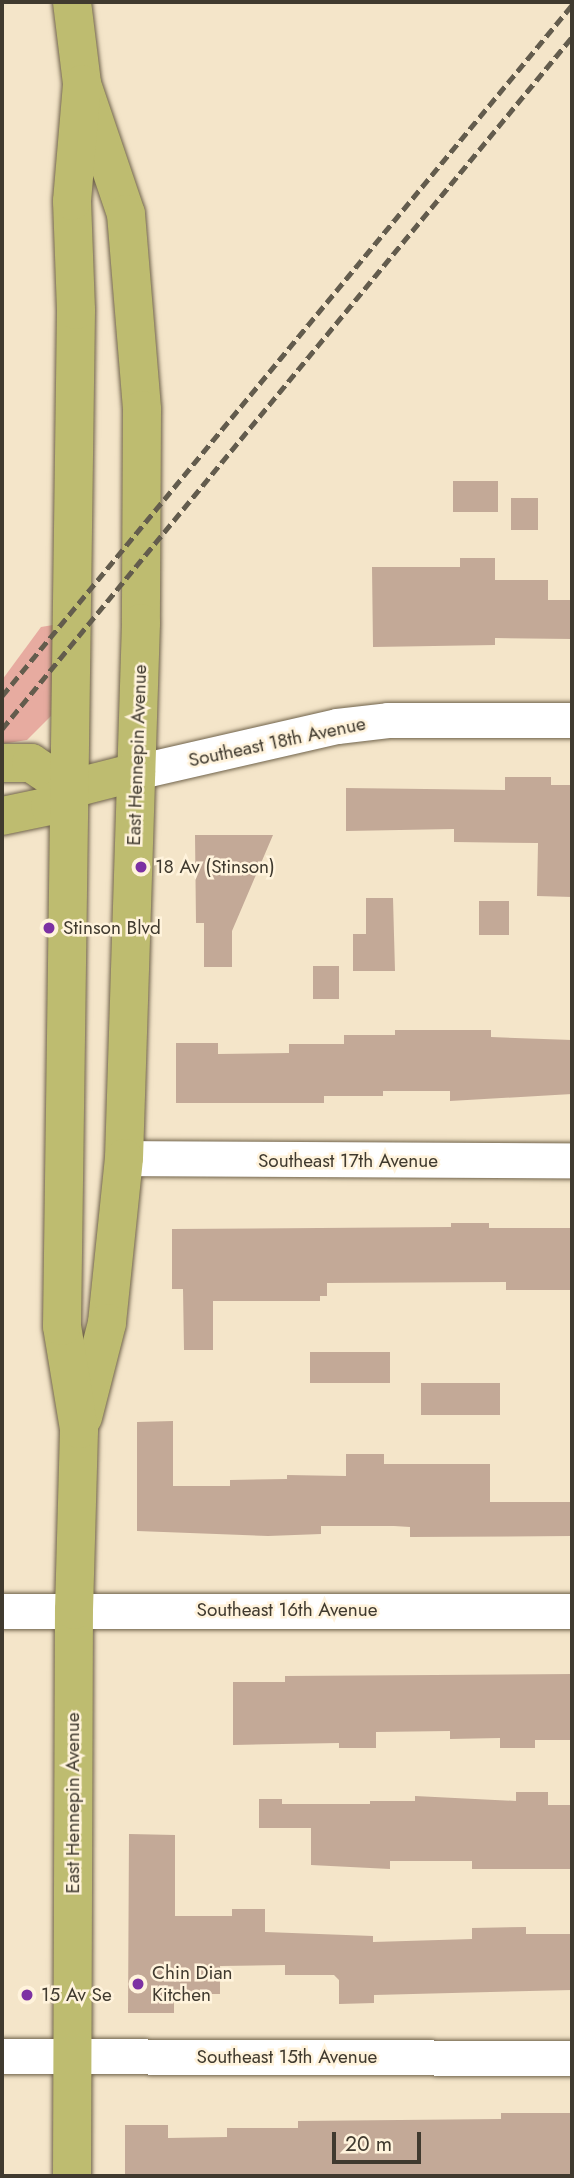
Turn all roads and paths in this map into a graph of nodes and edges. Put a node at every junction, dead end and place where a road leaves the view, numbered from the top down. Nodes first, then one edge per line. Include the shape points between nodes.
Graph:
1 (72, 2) edge
2 (82, 84) junction
3 (572, 720) edge
4 (2, 763) edge
5 (136, 772) junction
6 (70, 789) junction
7 (2, 816) edge
8 (124, 1158) junction
9 (572, 1160) edge
10 (79, 1429) junction
11 (74, 1610) junction
12 (2, 1611) edge
13 (572, 1611) edge
14 (2, 2056) edge
15 (72, 2056) junction
16 (572, 2058) edge
17 (72, 2176) edge

1 - 2 main road, East Hennepin Avenue
2 - 5 main road, East Hennepin Avenue via 125,214 137,313 142,410
2 - 6 main road, East Hennepin Avenue via 72,201 76,310
3 - 5 street, Southeast 18th Avenue via 388,720 337,726
4 - 6 main road via 31,763
5 - 6 main road, Southeast 18th Avenue
5 - 8 main road, East Hennepin Avenue
6 - 7 main road, Southeast 18th Avenue via 50,806
6 - 10 main road, East Hennepin Avenue via 62,1326
8 - 9 street, Southeast 17th Avenue
8 - 10 main road, East Hennepin Avenue via 107,1323
10 - 11 main road, East Hennepin Avenue
11 - 12 street, Southeast 16th Avenue
11 - 13 street, Southeast 16th Avenue
11 - 15 main road, East Hennepin Avenue
14 - 15 street, Southeast 15th Avenue
15 - 16 street, Southeast 15th Avenue
15 - 17 main road, East Hennepin Avenue

